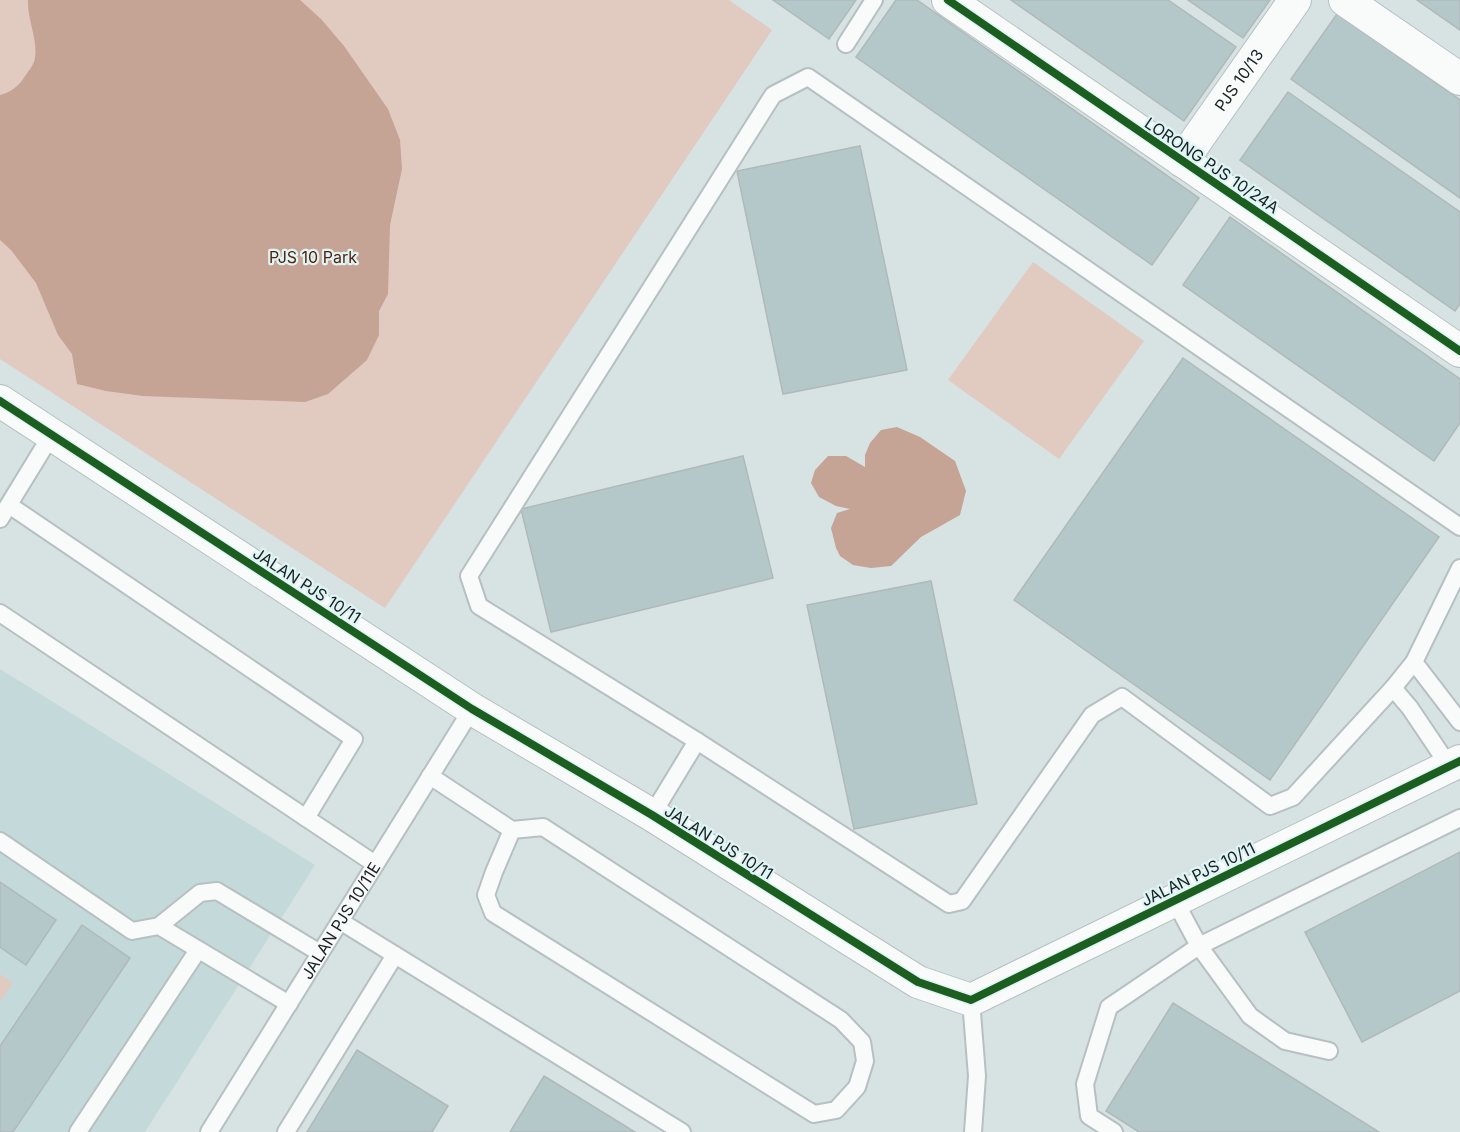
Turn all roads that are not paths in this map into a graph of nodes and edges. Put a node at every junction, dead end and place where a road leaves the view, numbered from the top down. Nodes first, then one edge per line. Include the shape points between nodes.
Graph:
1 (873, 0) edge
2 (948, 0) edge
3 (1295, 0) edge
4 (1346, 0) edge
5 (846, 44) dead end
6 (1460, 79) edge
7 (1182, 161) junction
8 (1460, 351) edge
9 (0, 401) edge
10 (52, 434) junction
11 (4, 512) edge
12 (1460, 526) edge
13 (1460, 568) edge
14 (0, 613) edge
15 (1414, 662) junction
16 (1393, 688) junction
17 (472, 709) junction
18 (1460, 722) edge
19 (697, 741) junction
20 (1454, 764) edge
21 (430, 776) junction
22 (652, 815) junction
23 (306, 818) junction
24 (1460, 818) edge
25 (512, 830) junction
26 (0, 841) edge
27 (375, 864) junction
28 (1175, 901) junction
29 (340, 921) junction
30 (159, 926) junction
31 (1199, 946) junction
32 (198, 950) junction
33 (320, 953) junction
34 (395, 955) junction
35 (971, 1000) junction
36 (289, 1004) junction
37 (1329, 1051) dead end
38 (78, 1132) edge
39 (209, 1132) edge
40 (286, 1132) edge
41 (682, 1132) edge
42 (973, 1132) edge
43 (1114, 1132) edge

1 - 5 lane
2 - 7 street, LORONG PJS 10/24A
3 - 7 street, PJS 10/13
4 - 6 street
7 - 8 street, LORONG PJS 10/24A
9 - 10 street, JALAN PJS 10/11
10 - 11 lane
10 - 17 street, JALAN PJS 10/11
11 - 23 lane via 354,740
12 - 19 lane via 808,77 773,95 469,576 479,606
13 - 15 lane
14 - 23 lane
15 - 16 lane
15 - 18 lane
16 - 19 lane via 1293,797 1270,807 1122,697 1092,715 962,901 949,904
16 - 20 lane
17 - 21 lane, JALAN PJS 10/11E
17 - 22 street, JALAN PJS 10/11
19 - 22 lane
20 - 28 street, JALAN PJS 10/11
21 - 25 lane
21 - 27 lane, JALAN PJS 10/11E
22 - 35 street, JALAN PJS 10/11 via 918,982
23 - 27 lane
24 - 31 lane
25 - 25 lane via 543,827 841,1020 862,1042 865,1061 857,1087 836,1110 814,1114 493,913 486,896
26 - 30 lane via 132,931
27 - 29 lane, JALAN PJS 10/11E
28 - 31 lane
28 - 35 street, JALAN PJS 10/11
29 - 33 lane, JALAN PJS 10/11E
29 - 34 lane
30 - 32 lane
30 - 33 lane via 200,892 217,891
31 - 37 lane via 1250,1016 1285,1041
31 - 43 lane via 1109,1007 1085,1084 1089,1116
32 - 36 lane
32 - 38 lane
33 - 36 lane, JALAN PJS 10/11E
34 - 40 lane
34 - 41 lane
35 - 42 lane via 977,1076
36 - 39 lane, JALAN PJS 10/11E

